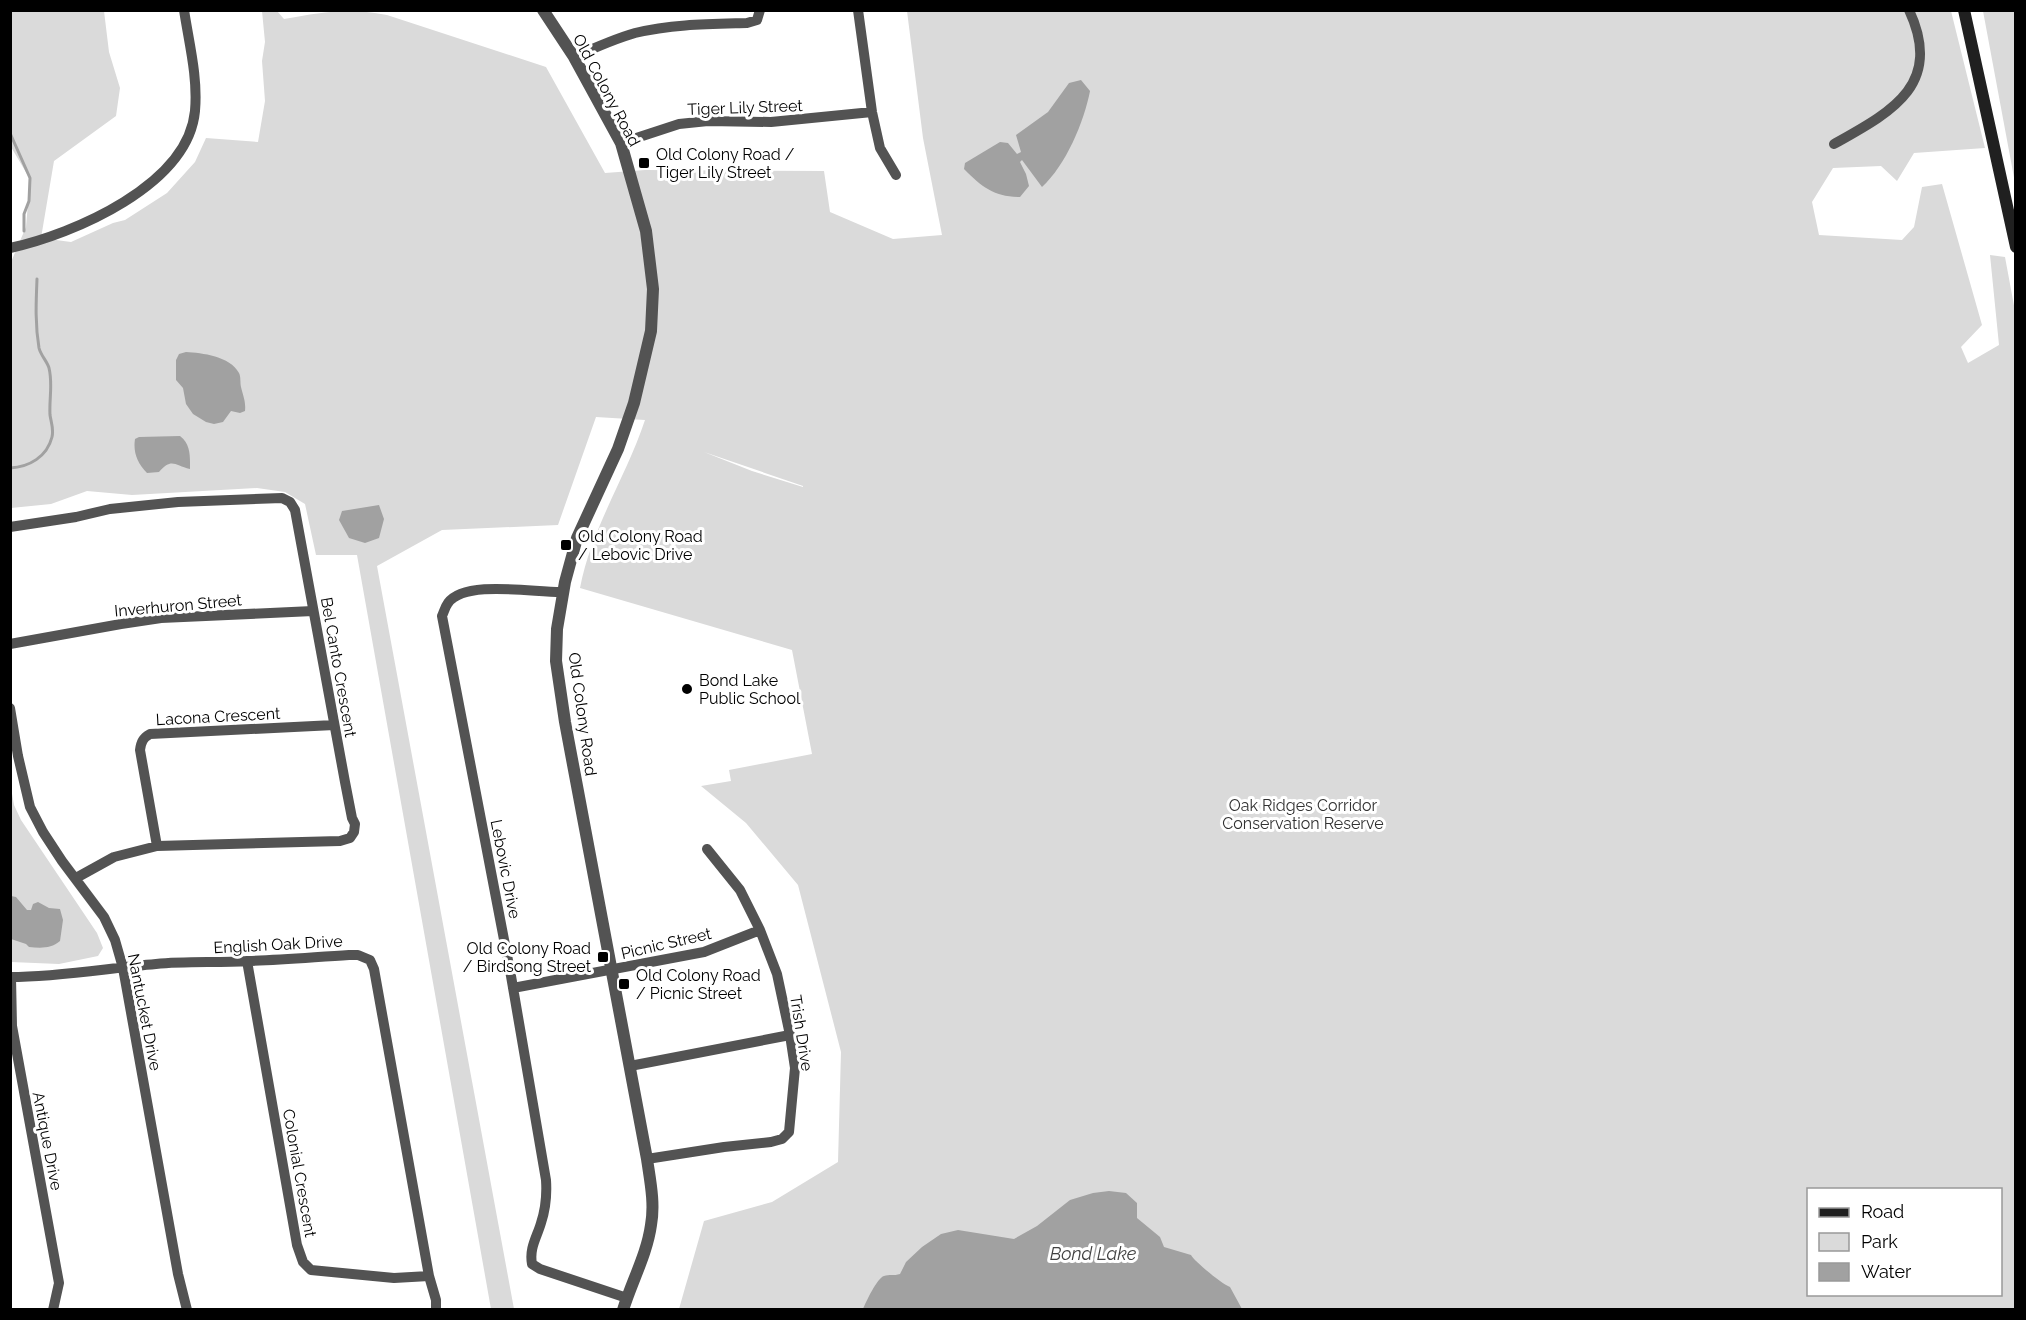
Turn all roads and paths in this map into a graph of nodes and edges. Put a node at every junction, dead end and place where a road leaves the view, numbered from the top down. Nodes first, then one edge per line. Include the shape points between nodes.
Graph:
1 (184, 10) edge
2 (543, 10) edge
3 (760, 10) edge
4 (858, 10) edge
5 (1908, 10) edge
6 (1964, 10) edge
7 (574, 57) junction
8 (872, 112) junction
9 (621, 144) junction
10 (1834, 144) dead end
11 (896, 175) dead end
12 (2016, 247) edge
13 (10, 248) edge
14 (10, 527) edge
15 (563, 592) junction
16 (313, 611) junction
17 (10, 644) edge
18 (10, 708) edge
19 (334, 724) junction
20 (157, 846) junction
21 (707, 849) dead end
22 (76, 878) junction
23 (760, 930) junction
24 (247, 961) junction
25 (123, 968) junction
26 (611, 970) junction
27 (11, 977) edge
28 (513, 988) junction
29 (790, 1035) junction
30 (630, 1066) junction
31 (647, 1159) junction
32 (429, 1276) junction
33 (625, 1304) edge
34 (53, 1310) edge
35 (187, 1310) edge
36 (436, 1310) edge

1 - 13 street via 195,77 195,112 187,138 169,168 143,190 84,223
2 - 7 street, Old Colony Road
3 - 7 street via 757,20 747,23 676,26 636,33
4 - 8 street
5 - 10 street via 1921,59 1909,90 1888,113
6 - 12 main road
7 - 9 street, Old Colony Road
8 - 9 street, Tiger Lily Street via 771,122 679,124
8 - 11 street via 880,148
9 - 15 street, Old Colony Road via 646,231 652,270 651,331 634,403 618,449 577,538
14 - 16 street, Bel Canto Crescent via 110,509 282,498 295,510
15 - 26 street, Old Colony Road via 556,661
15 - 28 street, Lebovic Drive via 482,590 462,594 449,602 442,616
16 - 17 street, Inverhuron Street via 161,618
16 - 19 street, Bel Canto Crescent
18 - 22 street, Nantucket Drive via 30,807
19 - 20 street, Lacona Crescent via 144,737 140,750
19 - 20 street, Bel Canto Crescent via 355,824 350,838 335,842
20 - 22 street, Bel Canto Crescent via 114,857
21 - 23 street, Trish Drive via 740,890
22 - 25 street, Nantucket Drive via 104,917
23 - 26 street, Picnic Street via 704,952
23 - 29 street, Trish Drive via 777,974
24 - 25 street, English Oak Drive
24 - 32 street, Colonial Crescent via 303,1262 311,1270 394,1278
24 - 32 street, English Oak Drive via 349,955 370,960
25 - 27 street, English Oak Drive
25 - 35 street, Nantucket Drive
26 - 28 street, Picnic Street
26 - 30 street, Old Colony Road
27 - 34 street, Antique Drive via 12,1026 59,1283
28 - 33 street, Lebovic Drive via 546,1180 547,1201 530,1252 532,1264
29 - 30 street
29 - 31 street, Trish Drive via 795,1068 789,1132 782,1138
30 - 31 street, Old Colony Road
31 - 33 street, Old Colony Road via 652,1223
32 - 36 street, English Oak Drive

